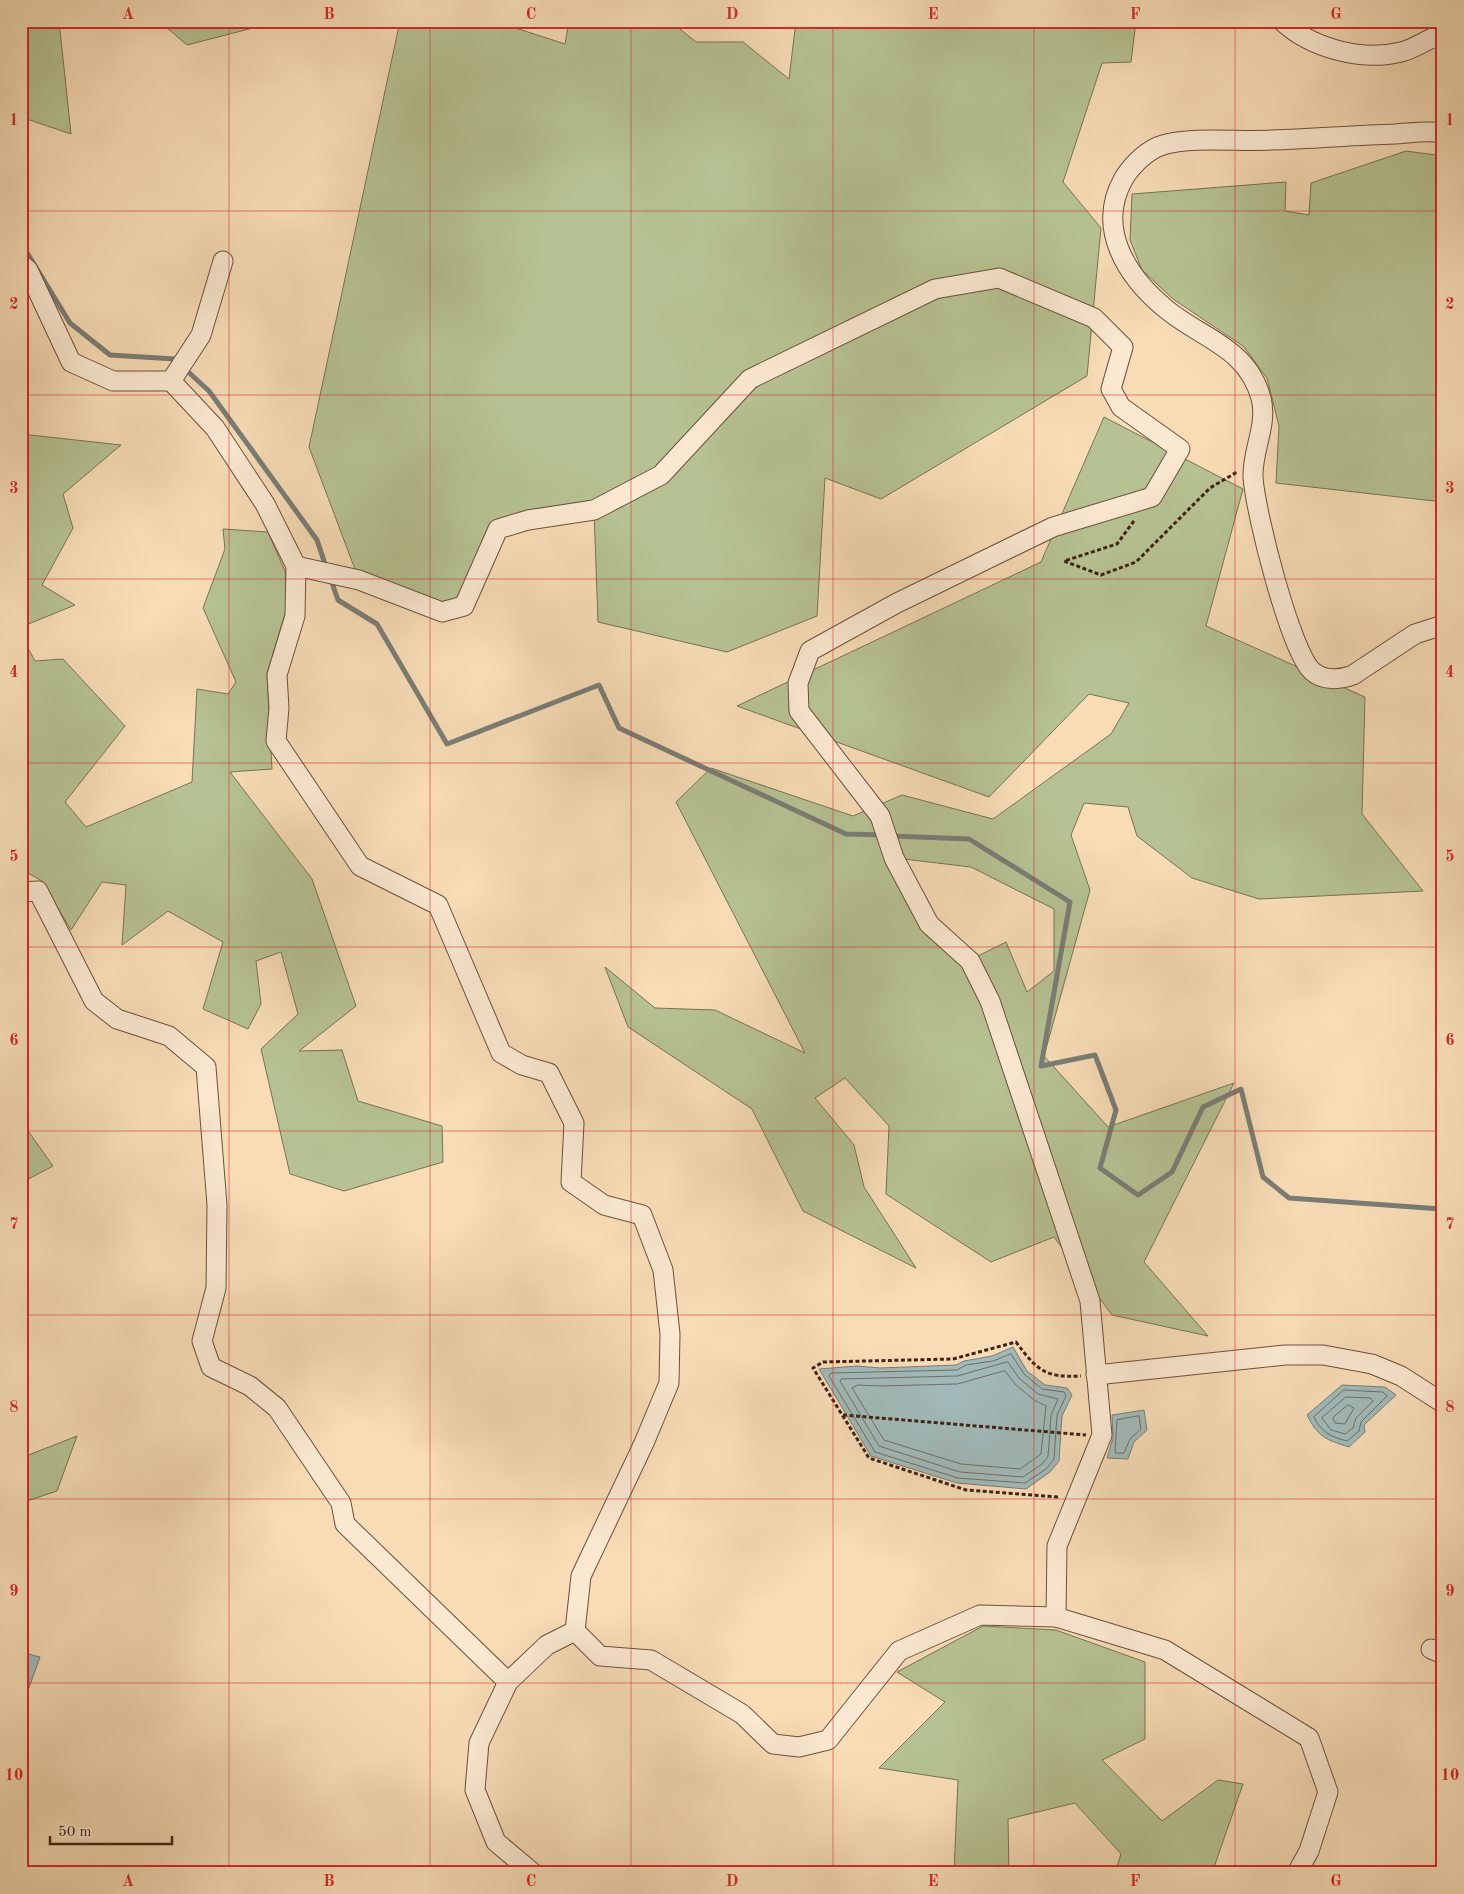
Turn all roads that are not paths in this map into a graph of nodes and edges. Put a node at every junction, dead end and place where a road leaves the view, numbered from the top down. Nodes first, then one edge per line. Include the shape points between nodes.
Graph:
1 (1282, 21) edge
2 (1443, 34) edge
3 (1443, 133) edge
4 (223, 261) dead end
5 (21, 264) edge
6 (172, 380) junction
7 (296, 566) junction
8 (1443, 625) edge
9 (21, 892) edge
10 (1096, 1375) junction
11 (1443, 1403) edge
12 (1056, 1617) junction
13 (575, 1631) junction
14 (508, 1682) junction
15 (533, 1873) edge
16 (1297, 1873) edge

1 - 2 street via 1304,38 1362,54 1402,52
3 - 8 street via 1243,142 1181,141 1161,145 1144,156 1125,177 1111,215 1116,244 1135,276 1167,310 1229,350 1253,377 1261,399 1263,420 1253,462 1256,501 1274,573 1300,654 1313,672 1326,678 1353,676 1415,634
4 - 6 street via 200,335
5 - 6 street via 28,270 71,362 113,381
6 - 7 street via 215,428 264,504
7 - 10 street via 359,580 442,612 464,606 498,529 528,520 594,510 661,475 750,379 935,289 999,278 1094,318 1123,347 1111,389 1121,407 1180,449 1152,497 1053,527 897,603 810,651 798,684 799,711 880,816 894,858 929,924 970,961 990,1001 1090,1301
7 - 13 street via 295,616 277,675 276,741 360,866 438,905 501,1054 549,1073 574,1123 571,1182 604,1205 642,1215 663,1270 670,1334 669,1383 581,1576
9 - 14 street via 38,891 94,1002 118,1019 169,1036 206,1067 217,1204 216,1288 202,1341 211,1367 250,1386 277,1408 341,1503 344,1524
10 - 11 street via 1285,1355 1323,1354 1372,1364 1401,1376
10 - 12 street via 1102,1435 1056,1546
12 - 13 street via 980,1615 900,1651 828,1740 799,1747 772,1744 742,1714 651,1660 600,1656
12 - 16 street via 1165,1650 1309,1738 1328,1792 1309,1851
13 - 14 street via 547,1645
14 - 15 street via 479,1744 475,1790 496,1842

